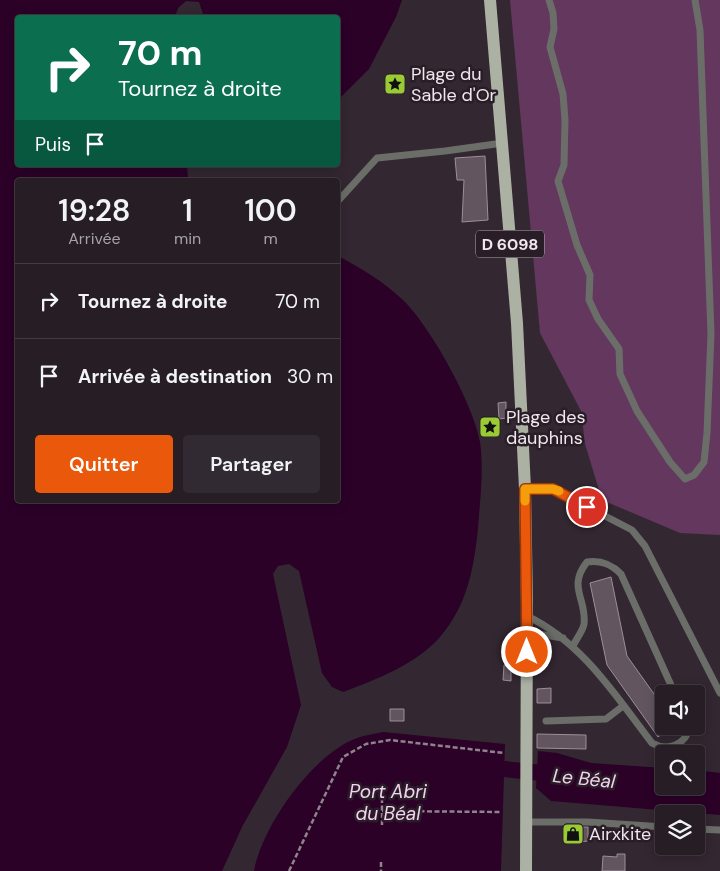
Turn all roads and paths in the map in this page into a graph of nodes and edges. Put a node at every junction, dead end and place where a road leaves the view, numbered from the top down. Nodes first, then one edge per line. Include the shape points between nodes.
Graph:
1 (490, 0) edge
2 (549, 0) edge
3 (695, 0) edge
4 (503, 143) junction
5 (340, 199) edge
6 (525, 489) junction
7 (527, 616) junction
8 (527, 634) junction
9 (563, 638) junction
10 (573, 646) junction
11 (671, 685) edge
12 (720, 693) edge
13 (623, 706) junction
14 (546, 721) dead end
15 (687, 735) edge
16 (504, 753) dead end
17 (382, 798) dead end
18 (382, 811) junction
19 (502, 812) dead end
20 (526, 822) junction
21 (382, 825) dead end
22 (655, 826) edge
23 (705, 829) edge
24 (720, 830) edge
25 (381, 862) dead end
26 (289, 871) edge
27 (381, 871) edge
28 (526, 871) edge

1 - 4 main road, D 6098
2 - 3 lane via 554,29 550,47 563,94 564,165 558,181 590,275 589,300 619,349 620,374 637,411 685,479 694,475 704,462 711,334 700,30
4 - 5 lane via 377,158
4 - 6 main road, D 6098 via 517,323
6 - 7 main road, D 6098
6 - 12 lane via 553,489 632,530 645,546
7 - 8 main road, D 6098
7 - 9 lane
8 - 9 lane
8 - 20 main road, D 6098
9 - 10 lane
10 - 11 lane via 583,626 576,581 581,569 587,562 597,561 613,566 621,574
10 - 13 lane
13 - 14 lane via 606,719
13 - 15 lane via 658,747 671,748
16 - 26 path via 390,740 366,744 343,757
17 - 18 path
18 - 19 path
18 - 21 path
20 - 22 lane
20 - 28 main road, D 6098
23 - 24 lane
25 - 27 path

